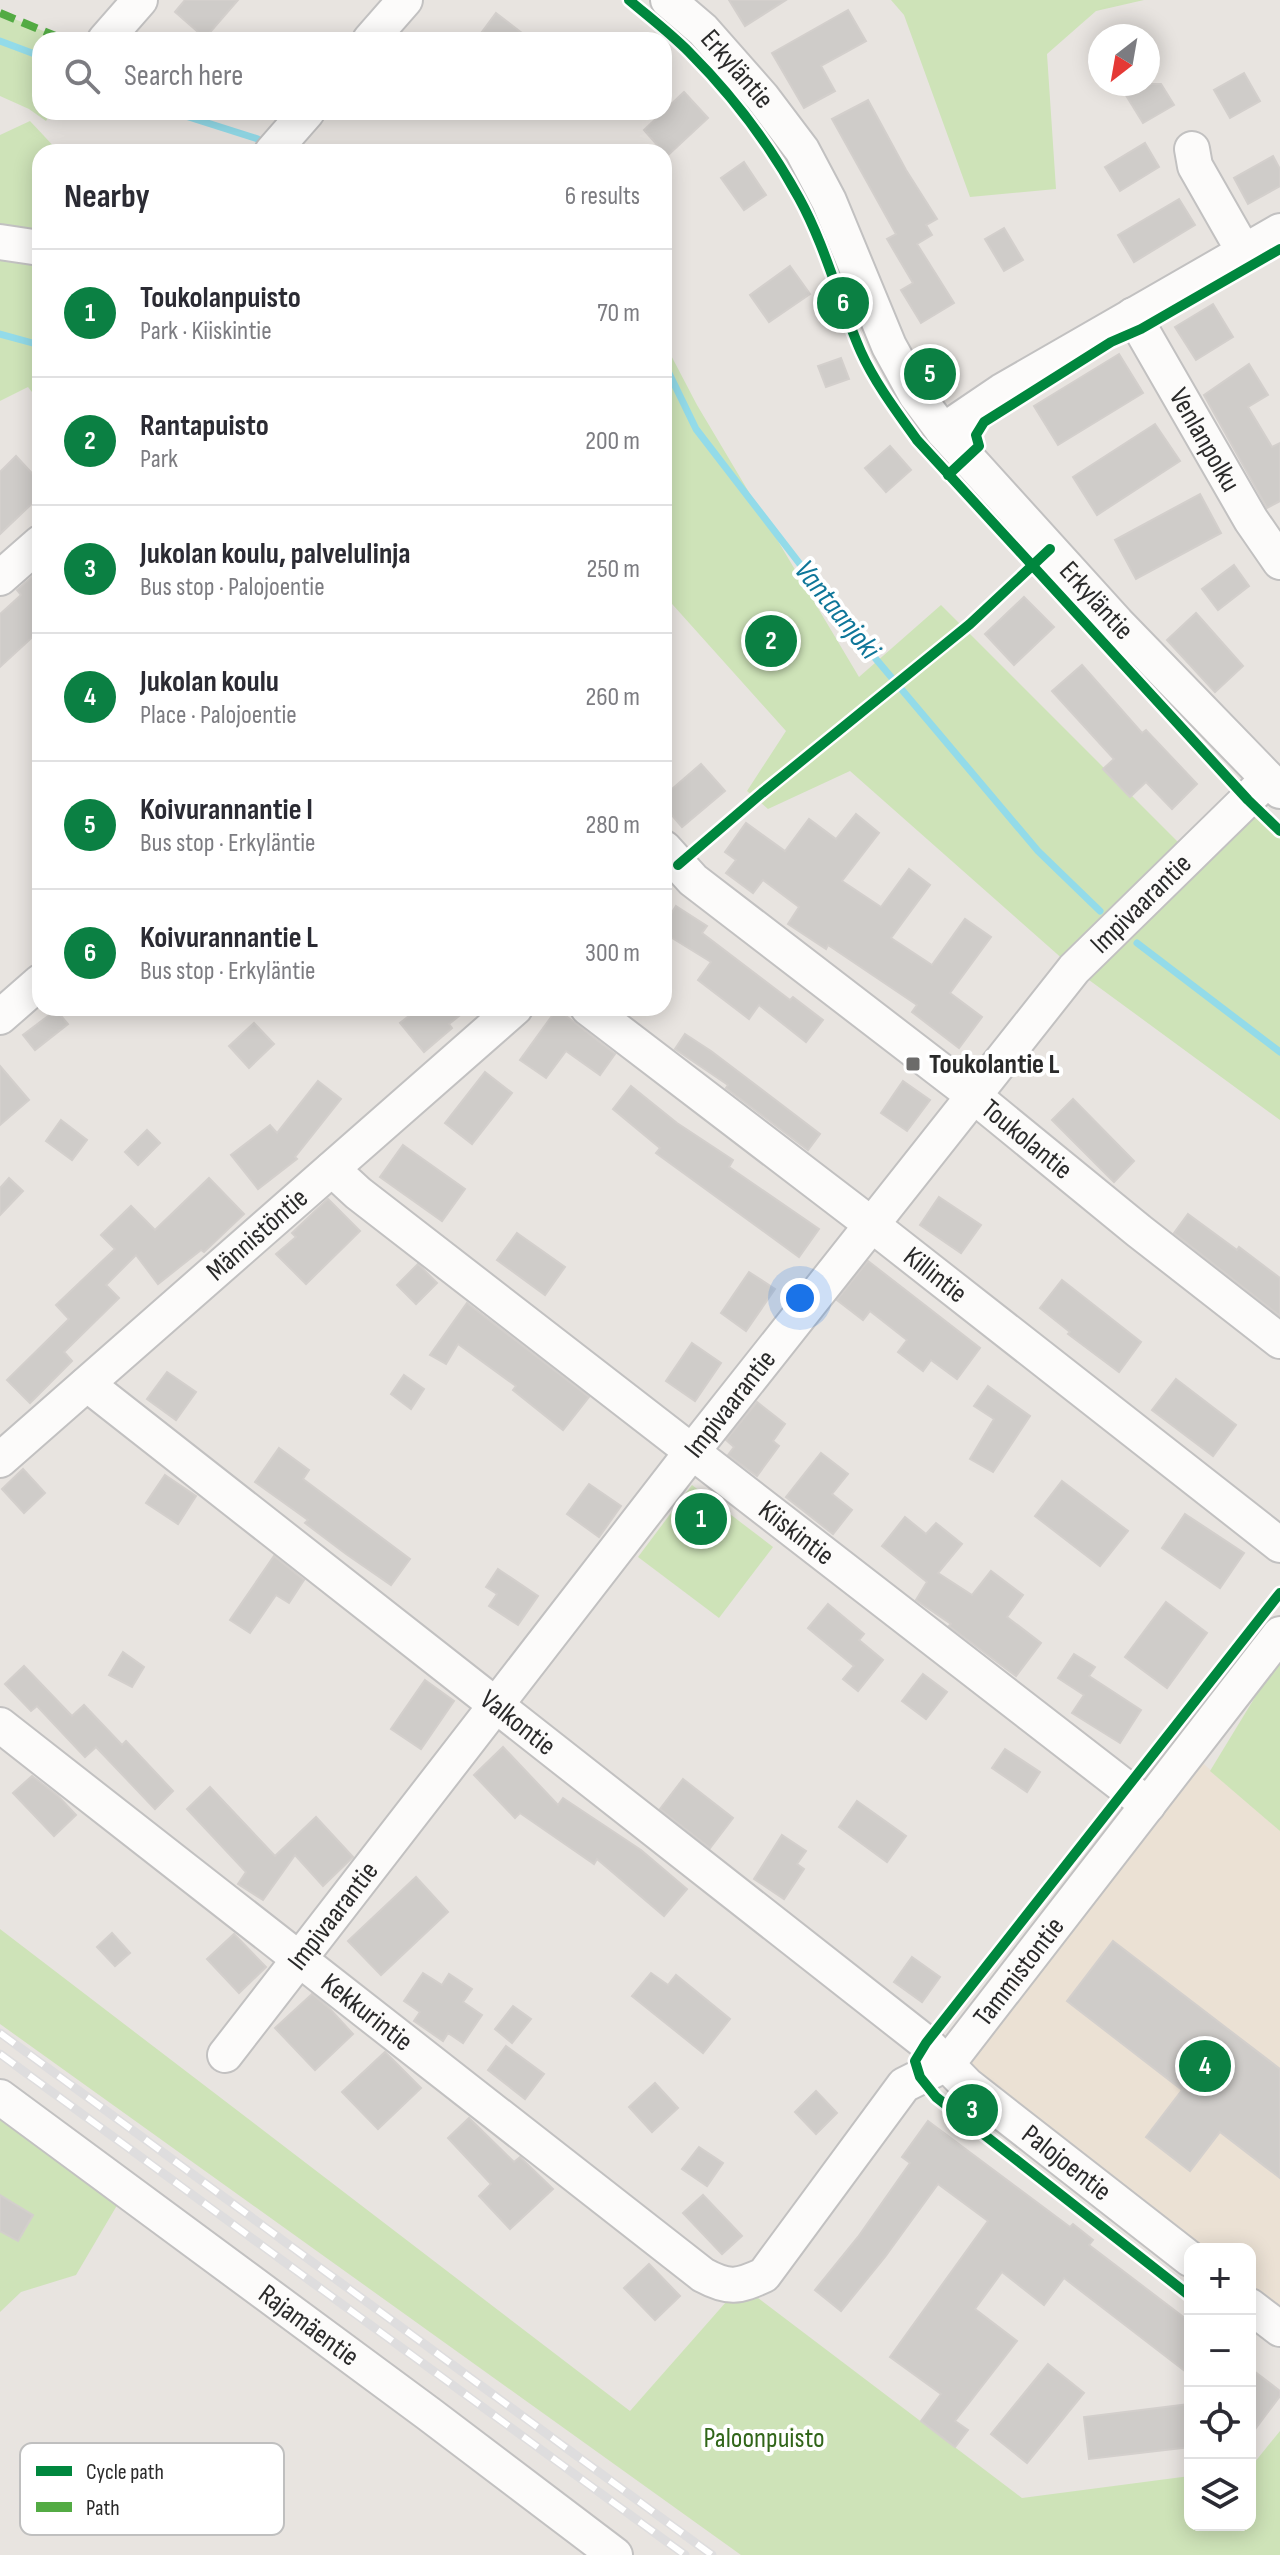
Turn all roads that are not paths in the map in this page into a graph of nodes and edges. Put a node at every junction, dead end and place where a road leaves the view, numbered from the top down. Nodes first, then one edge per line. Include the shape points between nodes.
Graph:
1 (140, 0) edge
2 (405, 0) edge
3 (668, 0) edge
4 (112, 32) edge
5 (377, 32) edge
6 (300, 120) edge
7 (279, 144) edge
8 (1192, 149) dead end
9 (1280, 231) edge
10 (0, 242) edge
11 (32, 247) edge
12 (1244, 252) junction
13 (1133, 315) junction
14 (943, 431) junction
15 (32, 550) edge
16 (1280, 562) edge
17 (0, 578) edge
18 (1274, 786) edge
19 (672, 865) edge
20 (32, 989) edge
21 (506, 1016) edge
22 (598, 1016) edge
23 (0, 1017) edge
24 (974, 1096) junction
25 (332, 1169) junction
26 (872, 1225) junction
27 (1280, 1341) edge
28 (87, 1384) junction
29 (691, 1453) junction
30 (0, 1460) edge
31 (1280, 1545) edge
32 (1280, 1634) edge
33 (496, 1705) junction
34 (0, 1725) edge
35 (1148, 1805) junction
36 (299, 1959) junction
37 (225, 2055) dead end
38 (948, 2063) junction
39 (0, 2097) edge
40 (1184, 2254) edge
41 (741, 2285) joint
42 (1256, 2311) edge
43 (1280, 2329) edge
44 (615, 2555) edge

1 - 4 street
2 - 5 street
3 - 14 street, Erkyläntie via 703,30 802,150 889,346
6 - 7 street
8 - 12 street via 1195,166
9 - 12 street
10 - 11 street
12 - 13 street
13 - 14 street
13 - 16 street, Venlanpolku
14 - 18 street, Erkyläntie
15 - 17 street
18 - 24 street, Impivaarantie via 1074,969
19 - 24 street, Toukolantie
20 - 23 street
21 - 25 street, Männistöntie
22 - 26 street, Killintie
24 - 26 street, Impivaarantie
24 - 27 street, Toukolantie
25 - 28 street, Männistöntie
25 - 29 street, Kiiskintie
26 - 29 street, Impivaarantie
26 - 31 street, Killintie
28 - 30 street, Männistöntie
28 - 33 street, Valkontie
29 - 33 street, Impivaarantie
29 - 35 street, Kiiskintie
32 - 35 street, Tammistontie
33 - 36 street, Impivaarantie
33 - 38 street, Valkontie
34 - 36 street, Kekkurintie
35 - 38 street, Tammistontie
36 - 37 street, Impivaarantie
36 - 41 street, Kekkurintie via 703,2275 721,2285
38 - 40 street, Palojoentie via 967,2085
38 - 41 street, Tammistontie via 904,2085 764,2275
39 - 44 street, Rajamäentie
42 - 43 street

